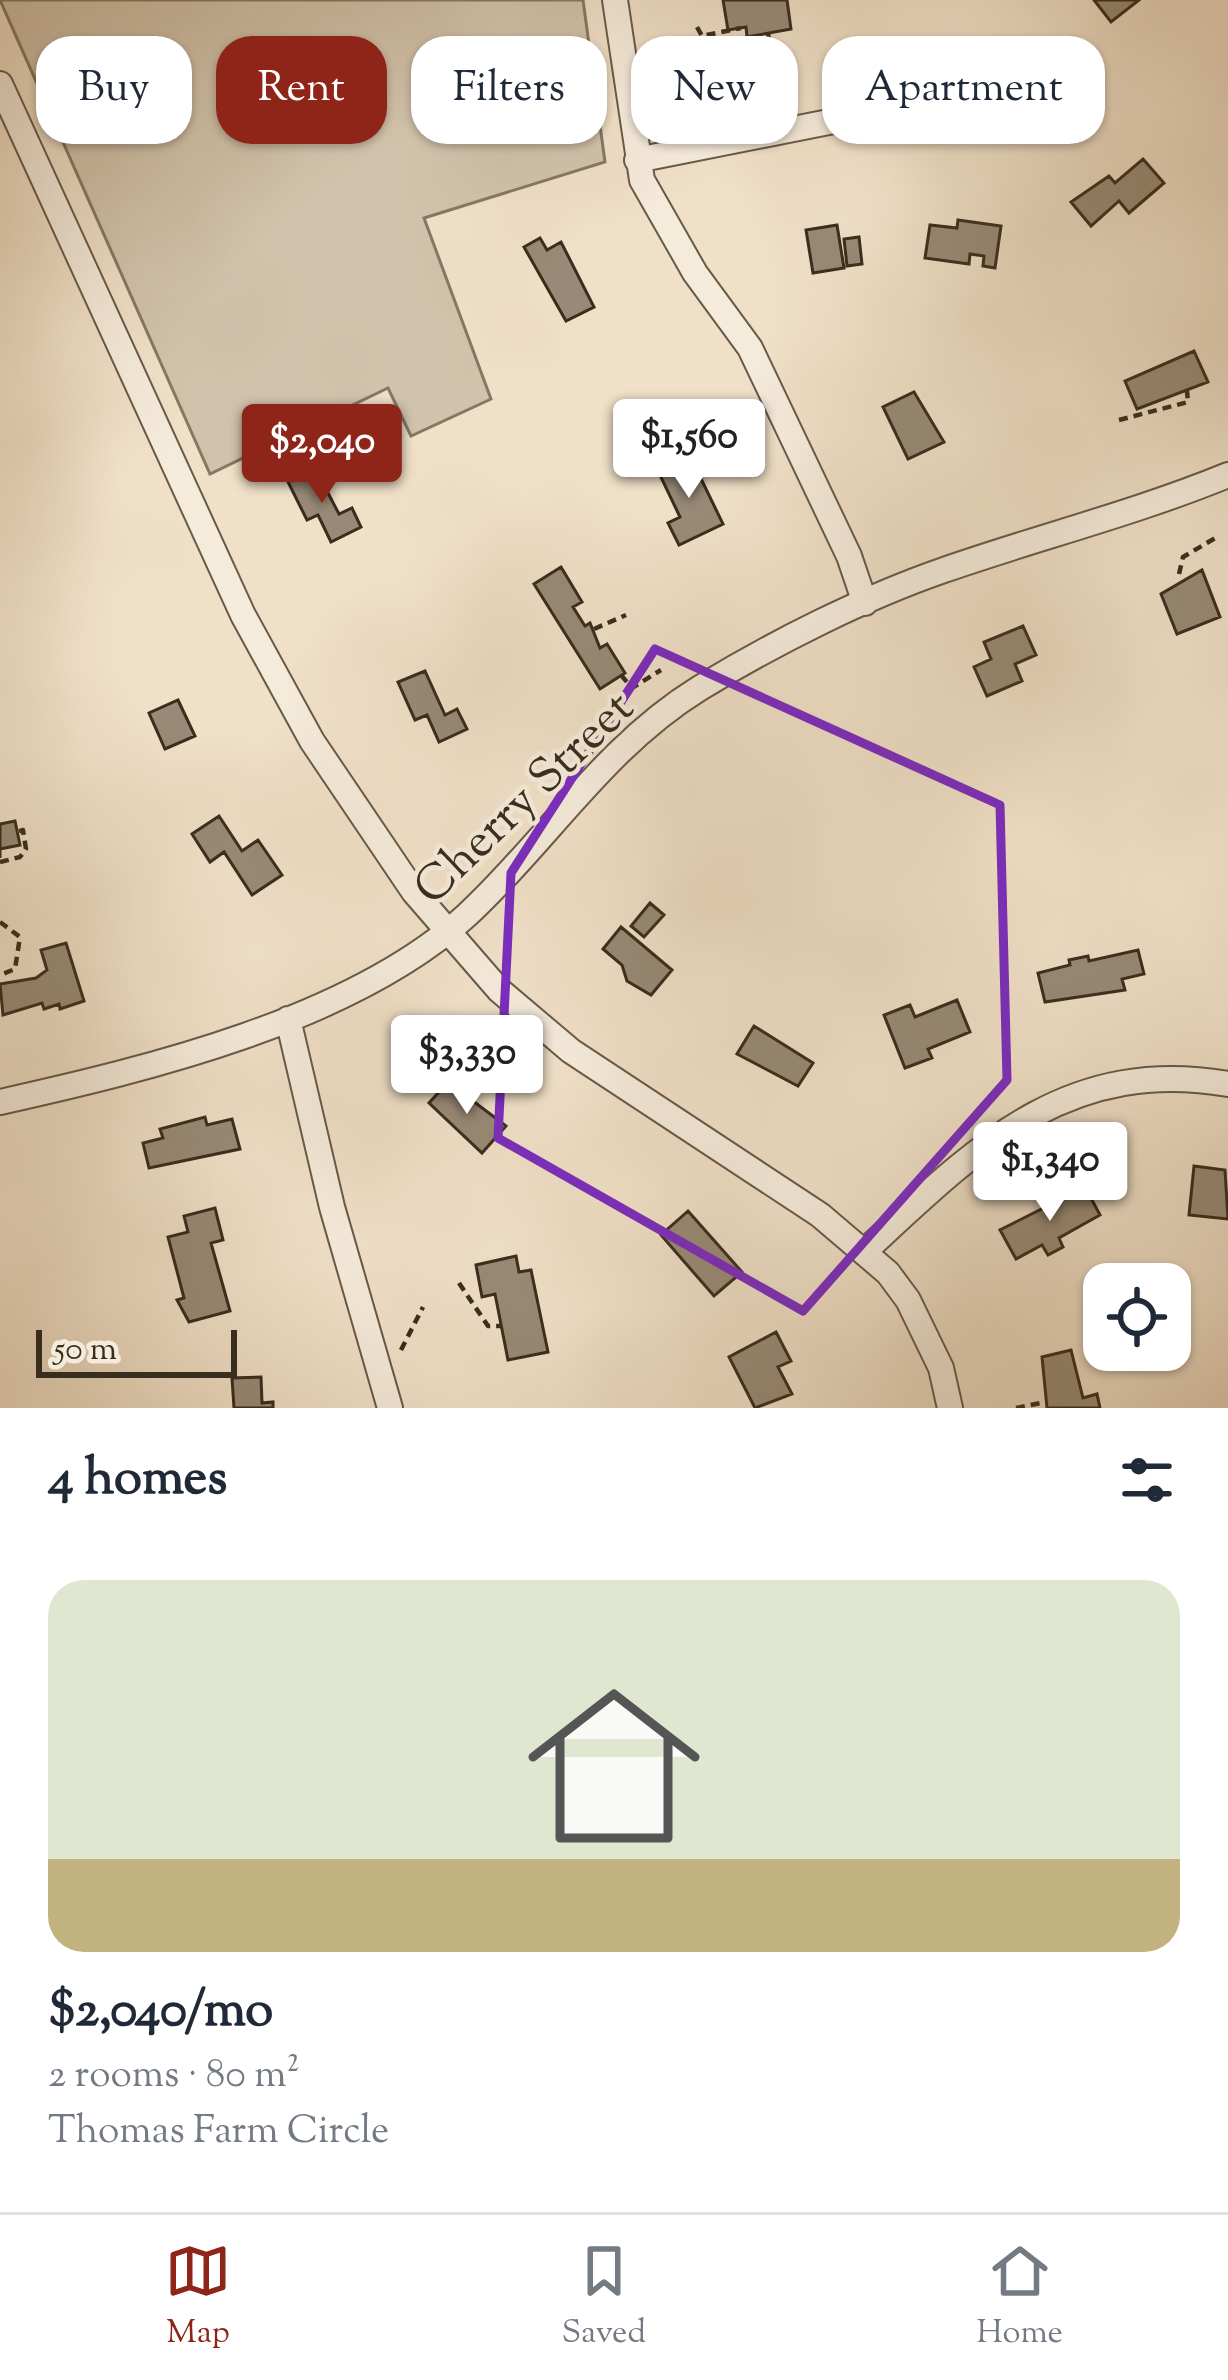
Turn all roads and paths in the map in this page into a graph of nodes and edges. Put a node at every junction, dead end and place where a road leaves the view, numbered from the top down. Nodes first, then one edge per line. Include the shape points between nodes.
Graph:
1 (615, 0) edge
2 (697, 27) dead end
3 (741, 28) dead end
4 (767, 33) dead end
5 (767, 36) edge
6 (0, 84) edge
7 (822, 123) edge
8 (637, 160) junction
9 (1187, 391) dead end
10 (1119, 420) dead end
11 (1228, 475) edge
12 (1217, 537) dead end
13 (1179, 574) dead end
14 (865, 603) junction
15 (626, 616) dead end
16 (594, 629) dead end
17 (661, 670) dead end
18 (621, 675) dead end
19 (17, 832) dead end
20 (0, 862) edge
21 (0, 922) edge
22 (450, 929) junction
23 (0, 975) edge
24 (288, 1019) junction
25 (1228, 1084) edge
26 (0, 1102) edge
27 (865, 1251) junction
28 (459, 1283) dead end
29 (423, 1307) dead end
30 (501, 1326) dead end
31 (396, 1356) dead end
32 (1046, 1402) dead end
33 (390, 1408) edge
34 (950, 1408) edge
35 (1016, 1408) edge

1 - 8 street
2 - 3 path via 702,36
4 - 5 path
6 - 22 street via 278,682 376,839
7 - 8 street
8 - 14 street via 678,244 750,348
9 - 10 path via 1187,402
11 - 14 street, Cherry Street
12 - 13 path via 1183,557
14 - 22 street, Cherry Street via 675,706 566,803
15 - 16 path
17 - 18 path via 632,688
19 - 20 path via 23,830 26,849
21 - 23 path via 20,938 15,969
22 - 24 street, Cherry Street
22 - 27 street via 499,990 571,1052
24 - 26 street, Cherry Street via 191,1054
24 - 33 street
25 - 27 street via 1140,1081 1053,1104 972,1153
27 - 34 street via 908,1300 941,1368
28 - 30 path via 480,1320
29 - 31 path
32 - 35 path

